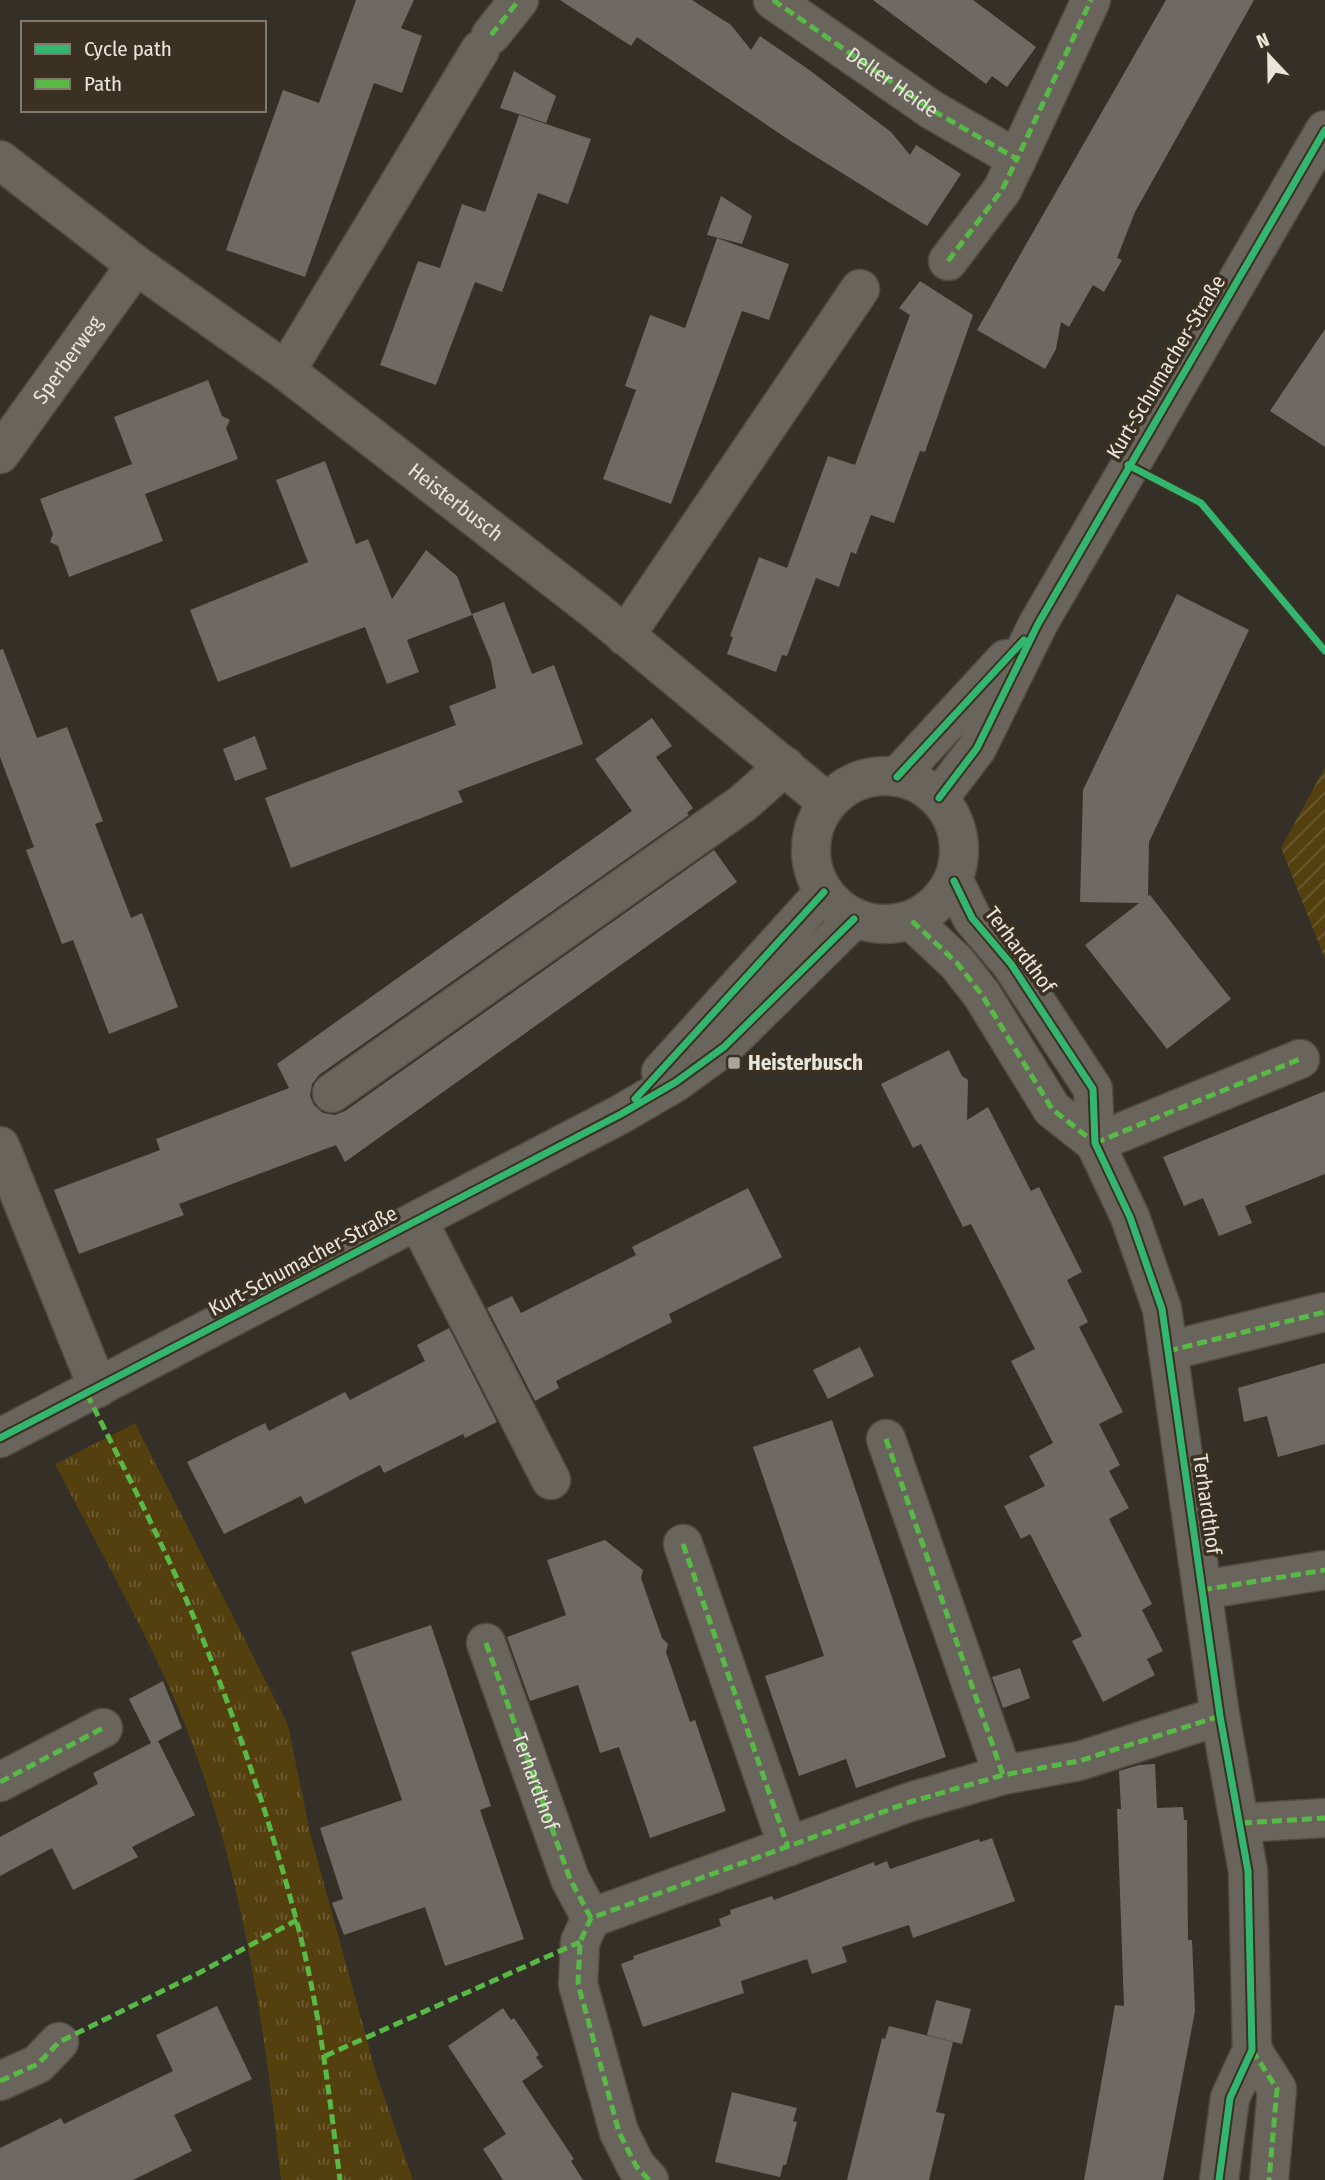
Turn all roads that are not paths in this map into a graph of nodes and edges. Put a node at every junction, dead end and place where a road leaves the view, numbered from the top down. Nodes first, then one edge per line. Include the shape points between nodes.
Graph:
1 (519, 0) edge
2 (773, 0) edge
3 (1091, 0) edge
4 (1325, 130) edge
5 (1017, 159) junction
6 (0, 160) edge
7 (948, 261) dead end
8 (136, 265) junction
9 (860, 289) dead end
10 (286, 371) junction
11 (0, 454) edge
12 (1038, 624) junction
13 (625, 636) junction
14 (785, 766) junction
15 (897, 778) junction
16 (939, 798) junction
17 (828, 803) junction
18 (954, 881) junction
19 (824, 892) junction
20 (854, 919) junction
21 (912, 921) junction
22 (1300, 1059) dead end
23 (332, 1093) dead end
24 (621, 1114) junction
25 (1094, 1143) junction
26 (0, 1146) edge
27 (418, 1221) junction
28 (1325, 1312) edge
29 (1168, 1351) junction
30 (98, 1388) junction
31 (0, 1438) edge
32 (886, 1439) dead end
33 (551, 1480) dead end
34 (683, 1544) dead end
35 (1325, 1570) edge
36 (1202, 1590) junction
37 (486, 1643) dead end
38 (1220, 1716) junction
39 (103, 1728) dead end
40 (1003, 1775) junction
41 (0, 1782) edge
42 (1325, 1818) edge
43 (1242, 1823) junction
44 (788, 1847) junction
45 (591, 1918) junction
46 (59, 2042) dead end
47 (1252, 2050) junction
48 (0, 2081) edge
49 (649, 2180) edge
50 (1219, 2180) edge
51 (1269, 2180) edge

1 - 10 street via 485,43
2 - 5 street, Deller Heide via 932,110
3 - 5 street
4 - 12 street, Kurt-Schumacher-Straße
5 - 7 street via 1002,190
6 - 8 street, Heisterbusch
8 - 10 street, Heisterbusch
8 - 11 street, Sperberweg
9 - 13 street
10 - 13 street, Heisterbusch
12 - 15 street, Kurt-Schumacher-Straße
12 - 16 street, Kurt-Schumacher-Straße via 977,748
13 - 14 street, Heisterbusch
14 - 17 street, Heisterbusch
14 - 23 street via 742,804
15 - 16 street via 915,782
15 - 17 street via 886,775 858,780
16 - 18 street via 955,823 960,852
17 - 19 street via 815,821 809,849 814,878
18 - 21 street via 936,905
18 - 25 street, Terhardthof via 972,918 1011,964 1093,1089
19 - 20 street
19 - 24 street, Kurt-Schumacher-Straße
20 - 21 street via 883,925
20 - 24 street, Kurt-Schumacher-Straße via 724,1046 676,1082
21 - 25 street, Terhardthof via 957,963 982,995 1052,1109
22 - 25 street
24 - 27 street, Kurt-Schumacher-Straße
25 - 29 street, Terhardthof via 1130,1217 1162,1309
26 - 30 street
27 - 30 street, Kurt-Schumacher-Straße
27 - 33 street
28 - 29 street
29 - 36 street, Terhardthof
30 - 31 street, Kurt-Schumacher-Straße
32 - 40 street
34 - 44 street
35 - 36 street
36 - 38 street, Terhardthof
37 - 45 street, Terhardthof via 570,1879
38 - 40 street via 1079,1761
38 - 43 street, Terhardthof
39 - 41 street
40 - 44 street via 909,1802
42 - 43 street
43 - 47 street, Terhardthof via 1248,1871
44 - 45 street
45 - 49 street via 580,1942 578,1984 619,2132 636,2166
46 - 48 street via 38,2064
47 - 50 street, Terhardthof via 1230,2098
47 - 51 street via 1277,2089

